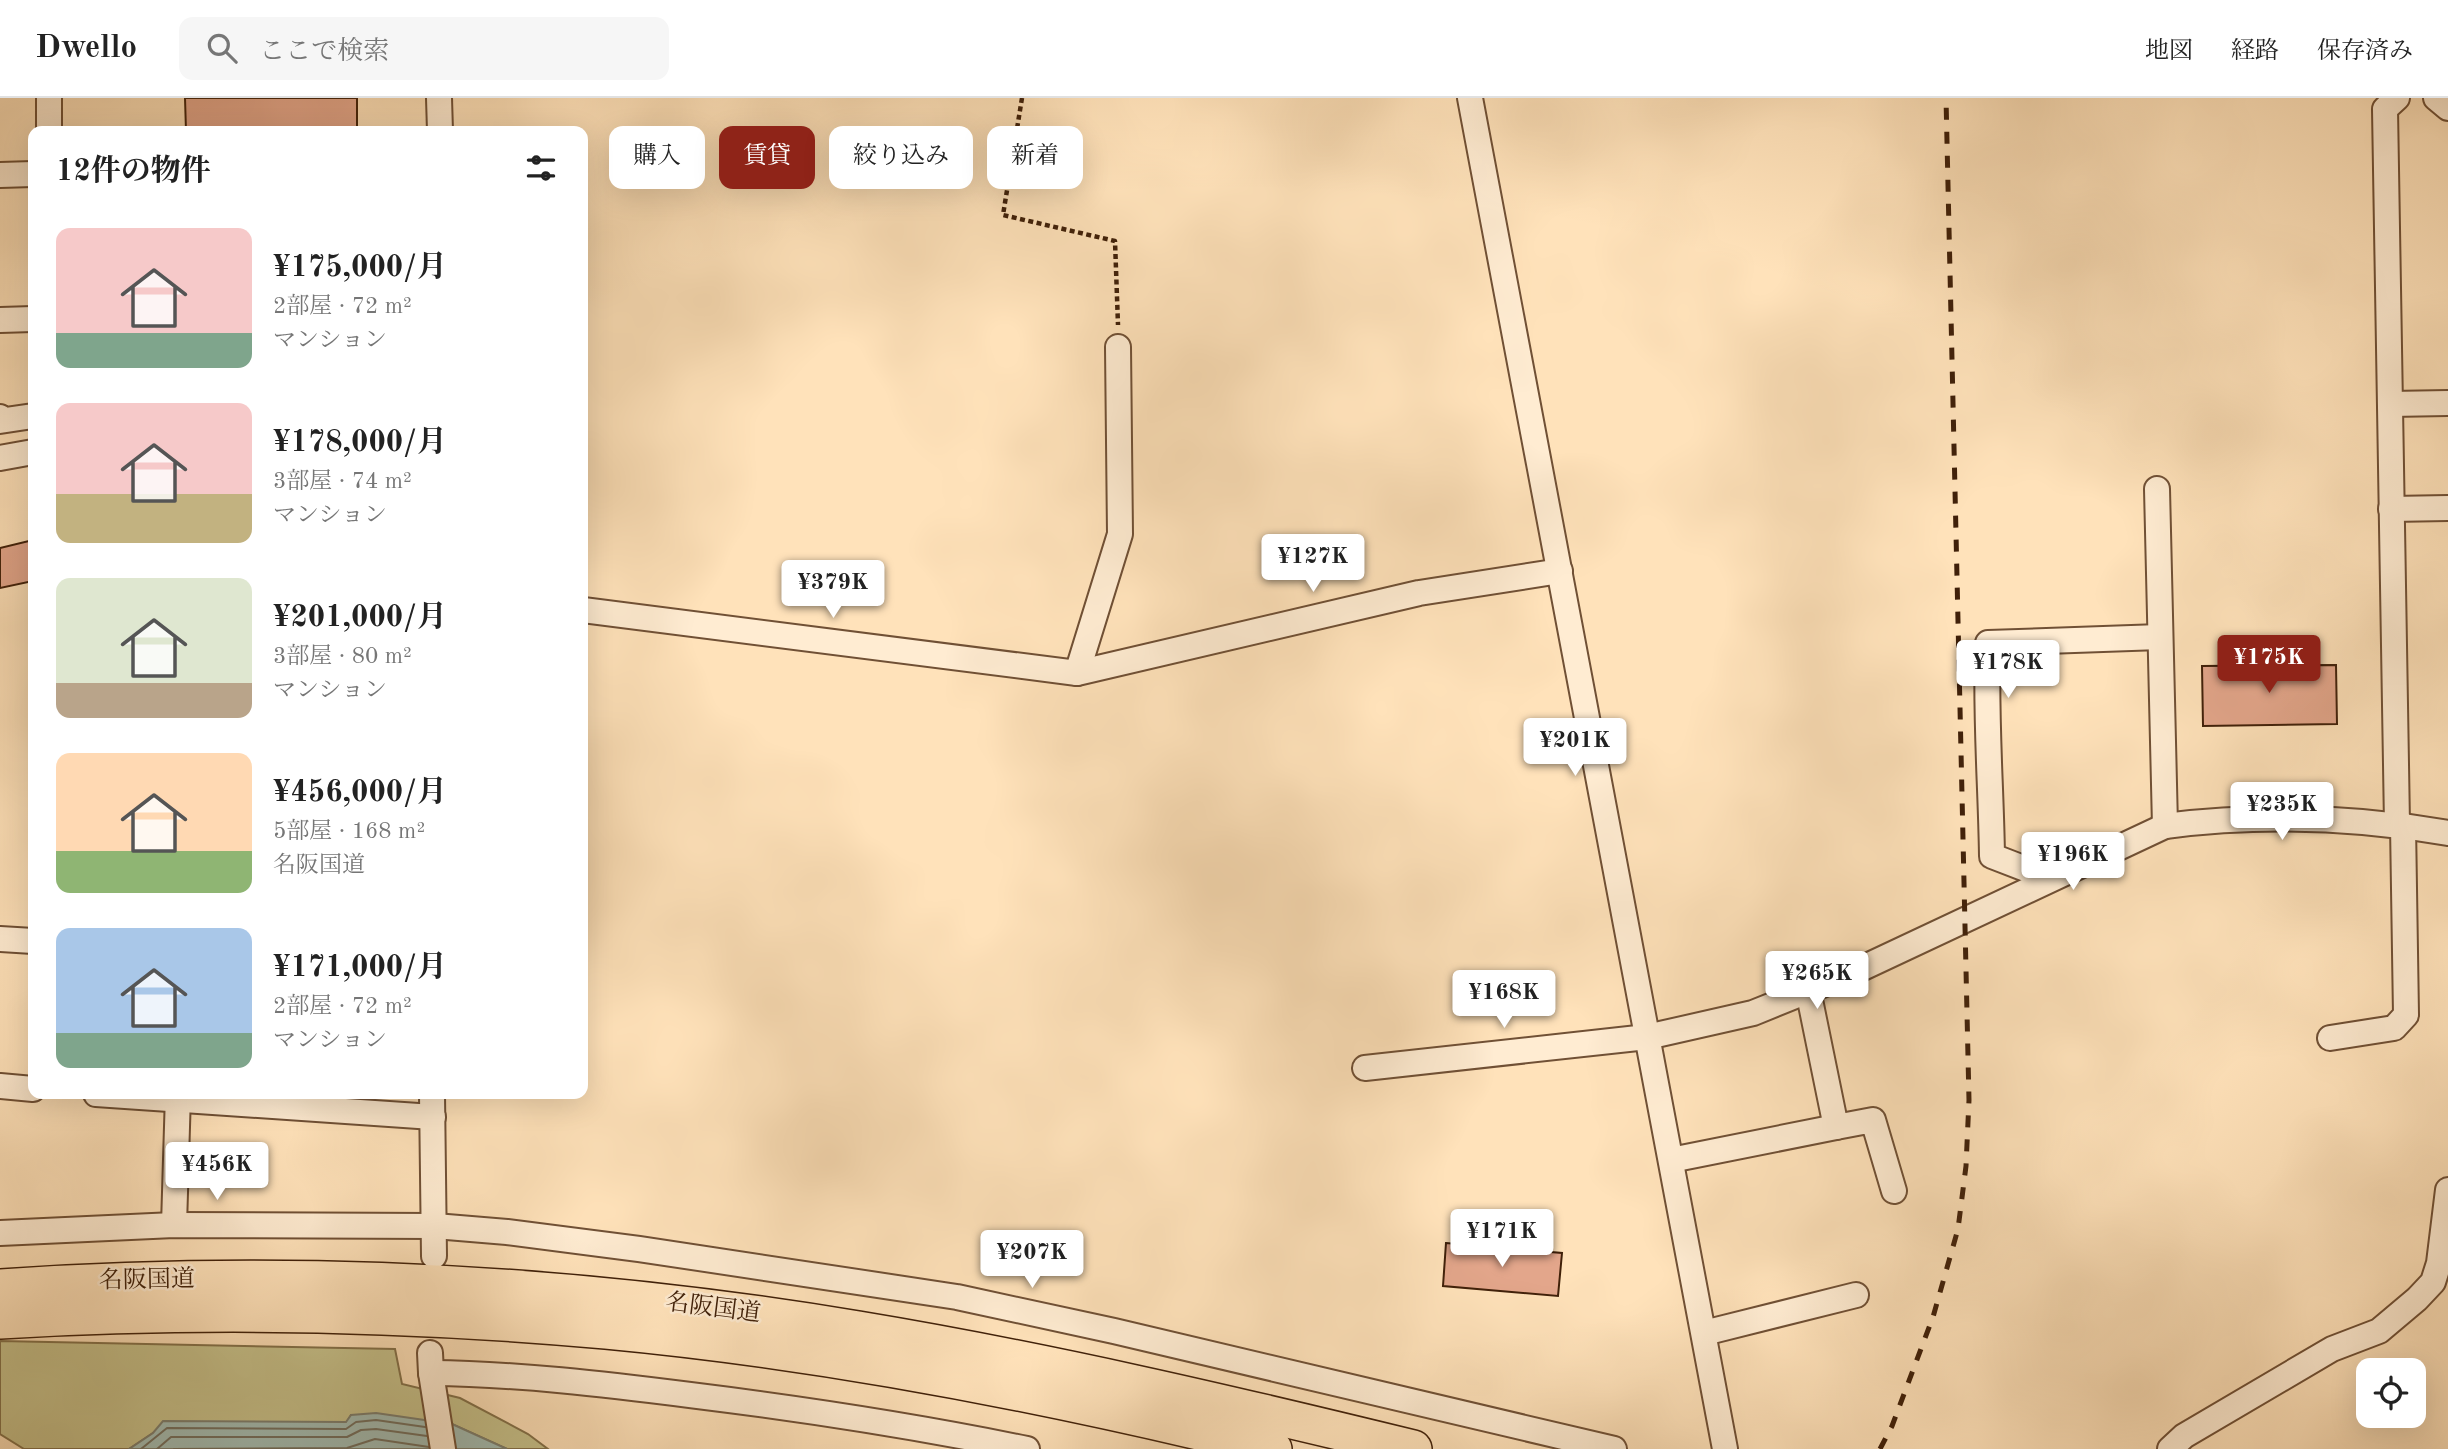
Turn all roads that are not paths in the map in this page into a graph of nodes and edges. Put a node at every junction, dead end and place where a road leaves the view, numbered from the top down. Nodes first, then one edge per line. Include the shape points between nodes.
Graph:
1 (49, 98) edge
2 (439, 98) edge
3 (1470, 98) edge
4 (2397, 98) edge
5 (2436, 98) edge
6 (2448, 108) edge
7 (49, 126) edge
8 (440, 126) edge
9 (28, 174) edge
10 (0, 175) edge
11 (28, 318) edge
12 (0, 320) edge
13 (1118, 348) road end
14 (2448, 403) edge
15 (2390, 404) junction
16 (0, 417) edge
17 (28, 417) edge
18 (28, 453) edge
19 (0, 458) edge
20 (2157, 489) dead end
21 (2448, 508) edge
22 (2391, 509) junction
23 (1560, 571) junction
24 (588, 611) edge
25 (2160, 637) junction
26 (1077, 673) junction
27 (2400, 825) junction
28 (2165, 826) junction
29 (2448, 833) edge
30 (2049, 878) junction
31 (0, 939) edge
32 (28, 941) edge
33 (1808, 990) junction
34 (1647, 1037) junction
35 (2330, 1038) dead end
36 (1365, 1068) dead end
37 (0, 1086) edge
38 (28, 1089) edge
39 (178, 1099) edge
40 (242, 1099) edge
41 (433, 1105) edge
42 (1836, 1127) junction
43 (1671, 1160) junction
44 (2448, 1190) edge
45 (1894, 1191) dead end
46 (174, 1225) junction
47 (435, 1226) junction
48 (0, 1233) edge
49 (434, 1256) dead end
50 (0, 1288) edge
51 (1856, 1296) dead end
52 (0, 1320) edge
53 (1704, 1333) junction
54 (443, 1449) edge
55 (1027, 1449) edge
56 (1273, 1449) edge
57 (1413, 1449) edge
58 (1614, 1449) edge
59 (1725, 1449) edge
60 (2170, 1449) edge

1 - 7 street
2 - 8 street
3 - 23 street
4 - 15 street via 2385,109
5 - 6 street
9 - 10 street
11 - 12 street
13 - 26 street via 1120,534
14 - 15 street
15 - 22 street
16 - 17 street via 0,421
18 - 19 street
20 - 25 street
21 - 22 street
22 - 27 street
23 - 26 street via 1419,593
23 - 34 street
24 - 26 street
25 - 28 street
25 - 30 street via 1987,643 1985,711 1992,856
27 - 28 street via 2264,818
27 - 29 street
27 - 35 street via 2406,1015 2394,1028
28 - 30 street
30 - 33 street
31 - 32 street
33 - 34 street via 1753,1013
33 - 42 street
34 - 36 street
34 - 43 street
37 - 38 street
39 - 46 street
40 - 41 street
41 - 47 street
42 - 43 street
42 - 45 street via 1873,1120
43 - 53 street
44 - 60 street via 2439,1263 2433,1282 2417,1299 2379,1331 2305,1364 2184,1436
46 - 47 street
46 - 48 street
47 - 49 street
47 - 58 street via 652,1251 957,1297
50 - 57 highway, 名阪国道 via 265,1279 613,1297 818,1324 987,1353
51 - 53 street
52 - 56 highway, 名阪国道 via 268,1313 607,1330 721,1343 977,1385
53 - 59 street
54 - 55 street via 432,1371 569,1381 805,1409

